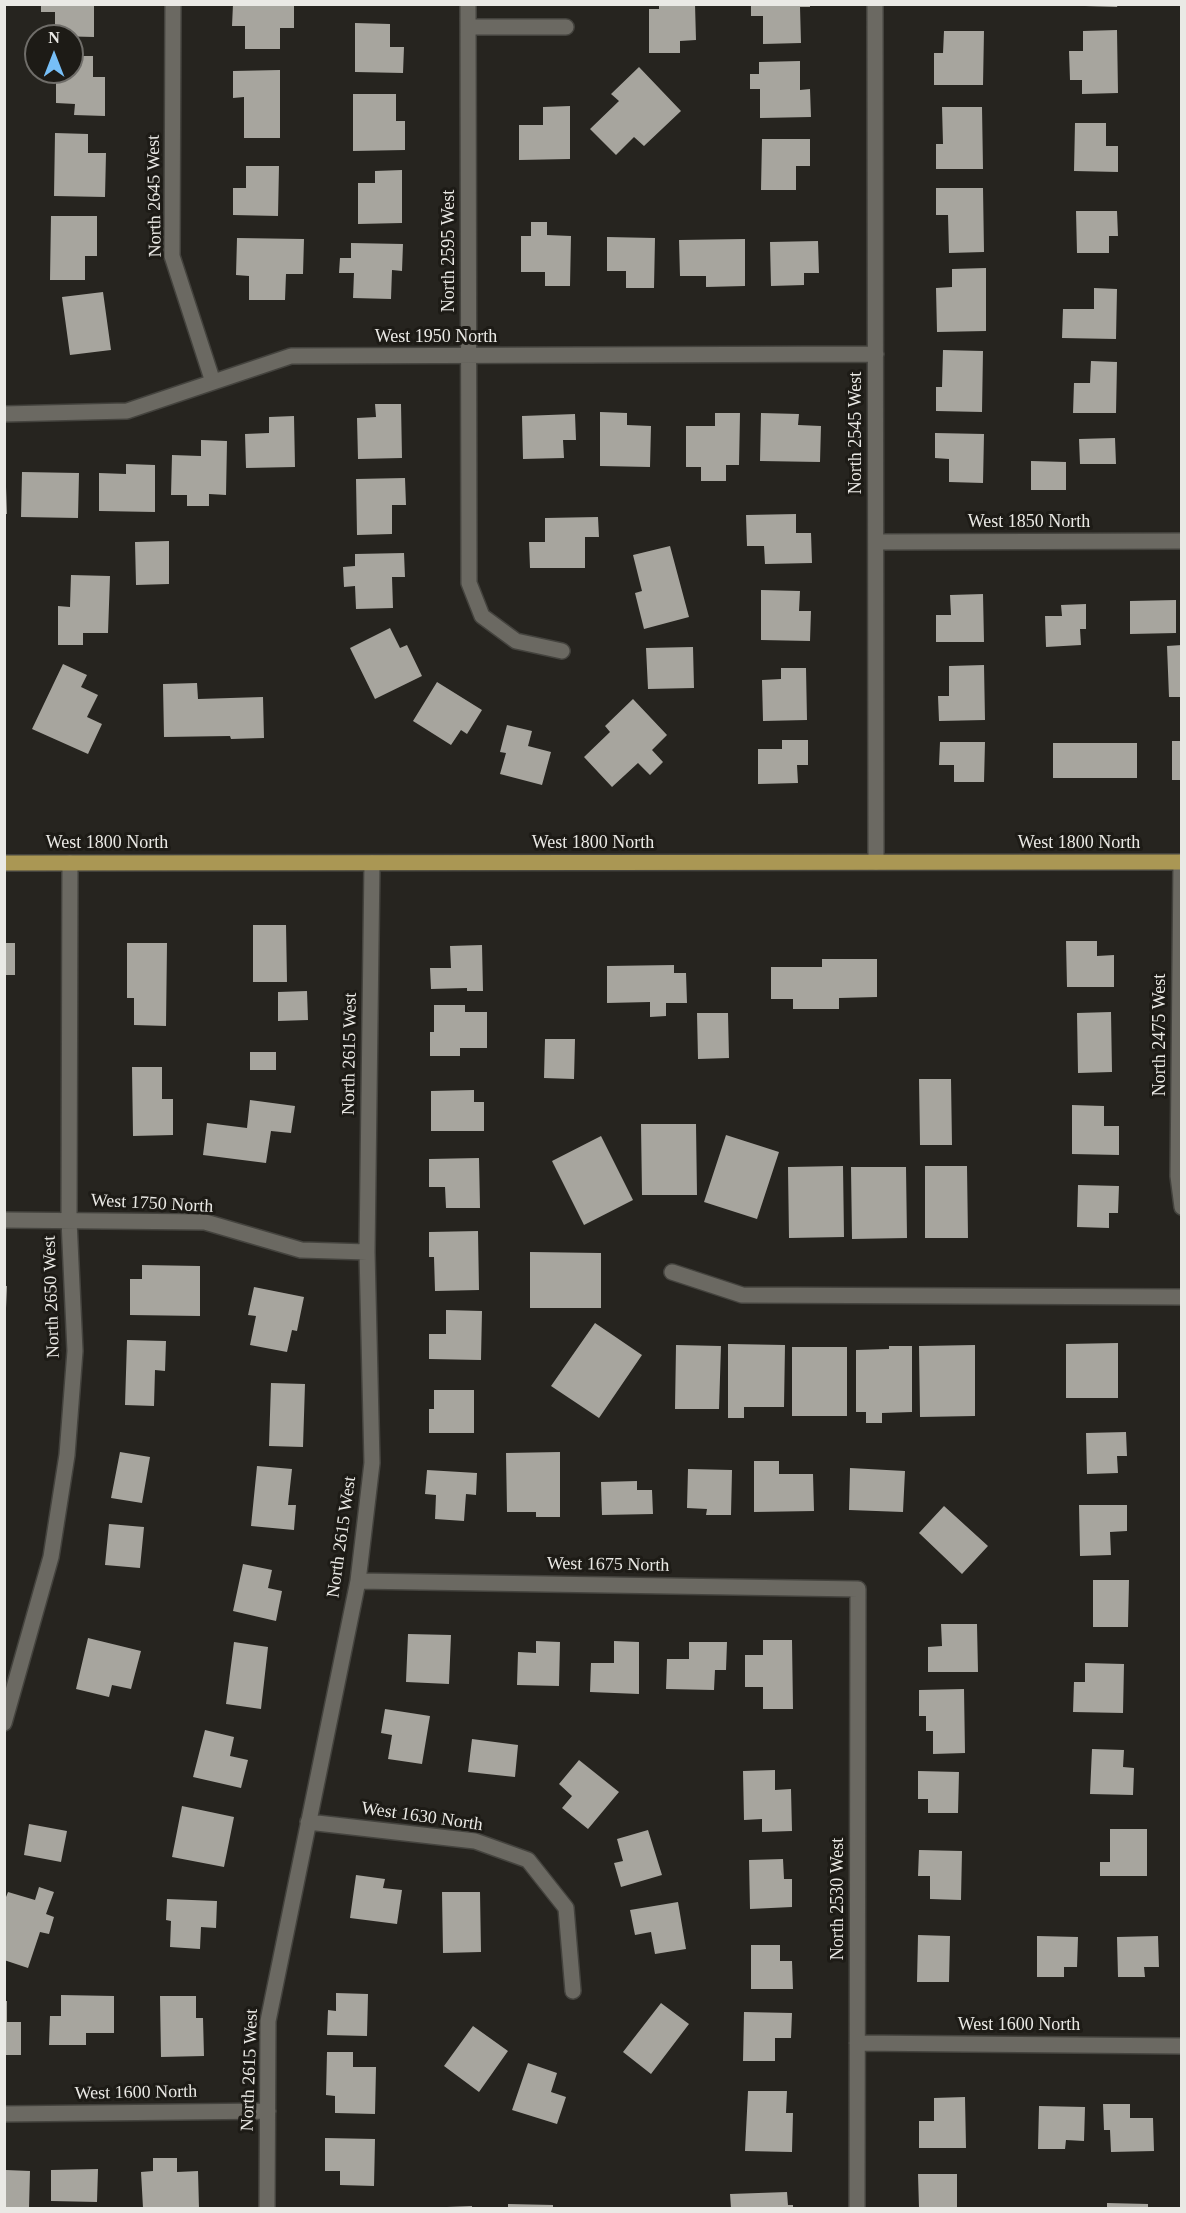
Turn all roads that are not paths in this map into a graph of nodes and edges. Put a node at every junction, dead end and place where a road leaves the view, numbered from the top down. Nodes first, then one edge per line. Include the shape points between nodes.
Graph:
1 (173, 4) edge
2 (468, 4) edge
3 (875, 4) edge
4 (468, 27) junction
5 (566, 27) dead end
6 (876, 354) junction
7 (468, 356) junction
8 (213, 382) junction
9 (4, 414) edge
10 (1182, 528) edge
11 (1181, 541) edge
12 (876, 542) junction
13 (562, 651) dead end
14 (876, 862) junction
15 (1181, 862) edge
16 (4, 863) edge
17 (70, 863) junction
18 (372, 863) junction
19 (1182, 1207) edge
20 (4, 1220) edge
21 (69, 1220) junction
22 (367, 1252) junction
23 (672, 1272) dead end
24 (1182, 1297) edge
25 (358, 1581) junction
26 (858, 1589) joint
27 (4, 1723) edge
28 (308, 1822) junction
29 (573, 1991) dead end
30 (857, 2043) junction
31 (1182, 2046) edge
32 (268, 2111) junction
33 (4, 2114) edge
34 (267, 2208) edge
35 (857, 2208) edge

1 - 8 street, North 2645 West via 172,256
2 - 4 street, North 2595 West
3 - 6 street, North 2545 West
4 - 5 street
4 - 7 street, North 2595 West
6 - 7 street, West 1950 North
6 - 12 street, North 2545 West
7 - 8 street, West 1950 North via 291,356
7 - 13 street, North 2595 West via 469,583 482,616 516,641
8 - 9 street, West 1950 North via 127,411
10 - 11 street
11 - 12 street, West 1850 North
12 - 14 street, North 2545 West
14 - 15 main road, West 1800 North
14 - 18 main road, West 1800 North
15 - 19 street, North 2475 West via 1178,1176
16 - 17 main road, West 1800 North
17 - 18 main road, West 1800 North
17 - 21 street, North 2650 West
18 - 22 street, North 2615 West
20 - 21 street, West 1750 North
21 - 22 street, West 1750 North via 205,1222 301,1250
21 - 27 street, North 2650 West via 75,1351 67,1455 51,1557
22 - 25 street, North 2615 West via 372,1463
23 - 24 street via 742,1295
25 - 26 street, West 1675 North
25 - 28 street, North 2615 West
26 - 30 street, North 2530 West
28 - 29 street, West 1630 North via 475,1841 528,1860 566,1908
28 - 32 street, North 2615 West via 268,2021
30 - 31 street, West 1600 North
30 - 35 street, North 2530 West
32 - 33 street, West 1600 North
32 - 34 street, North 2615 West

